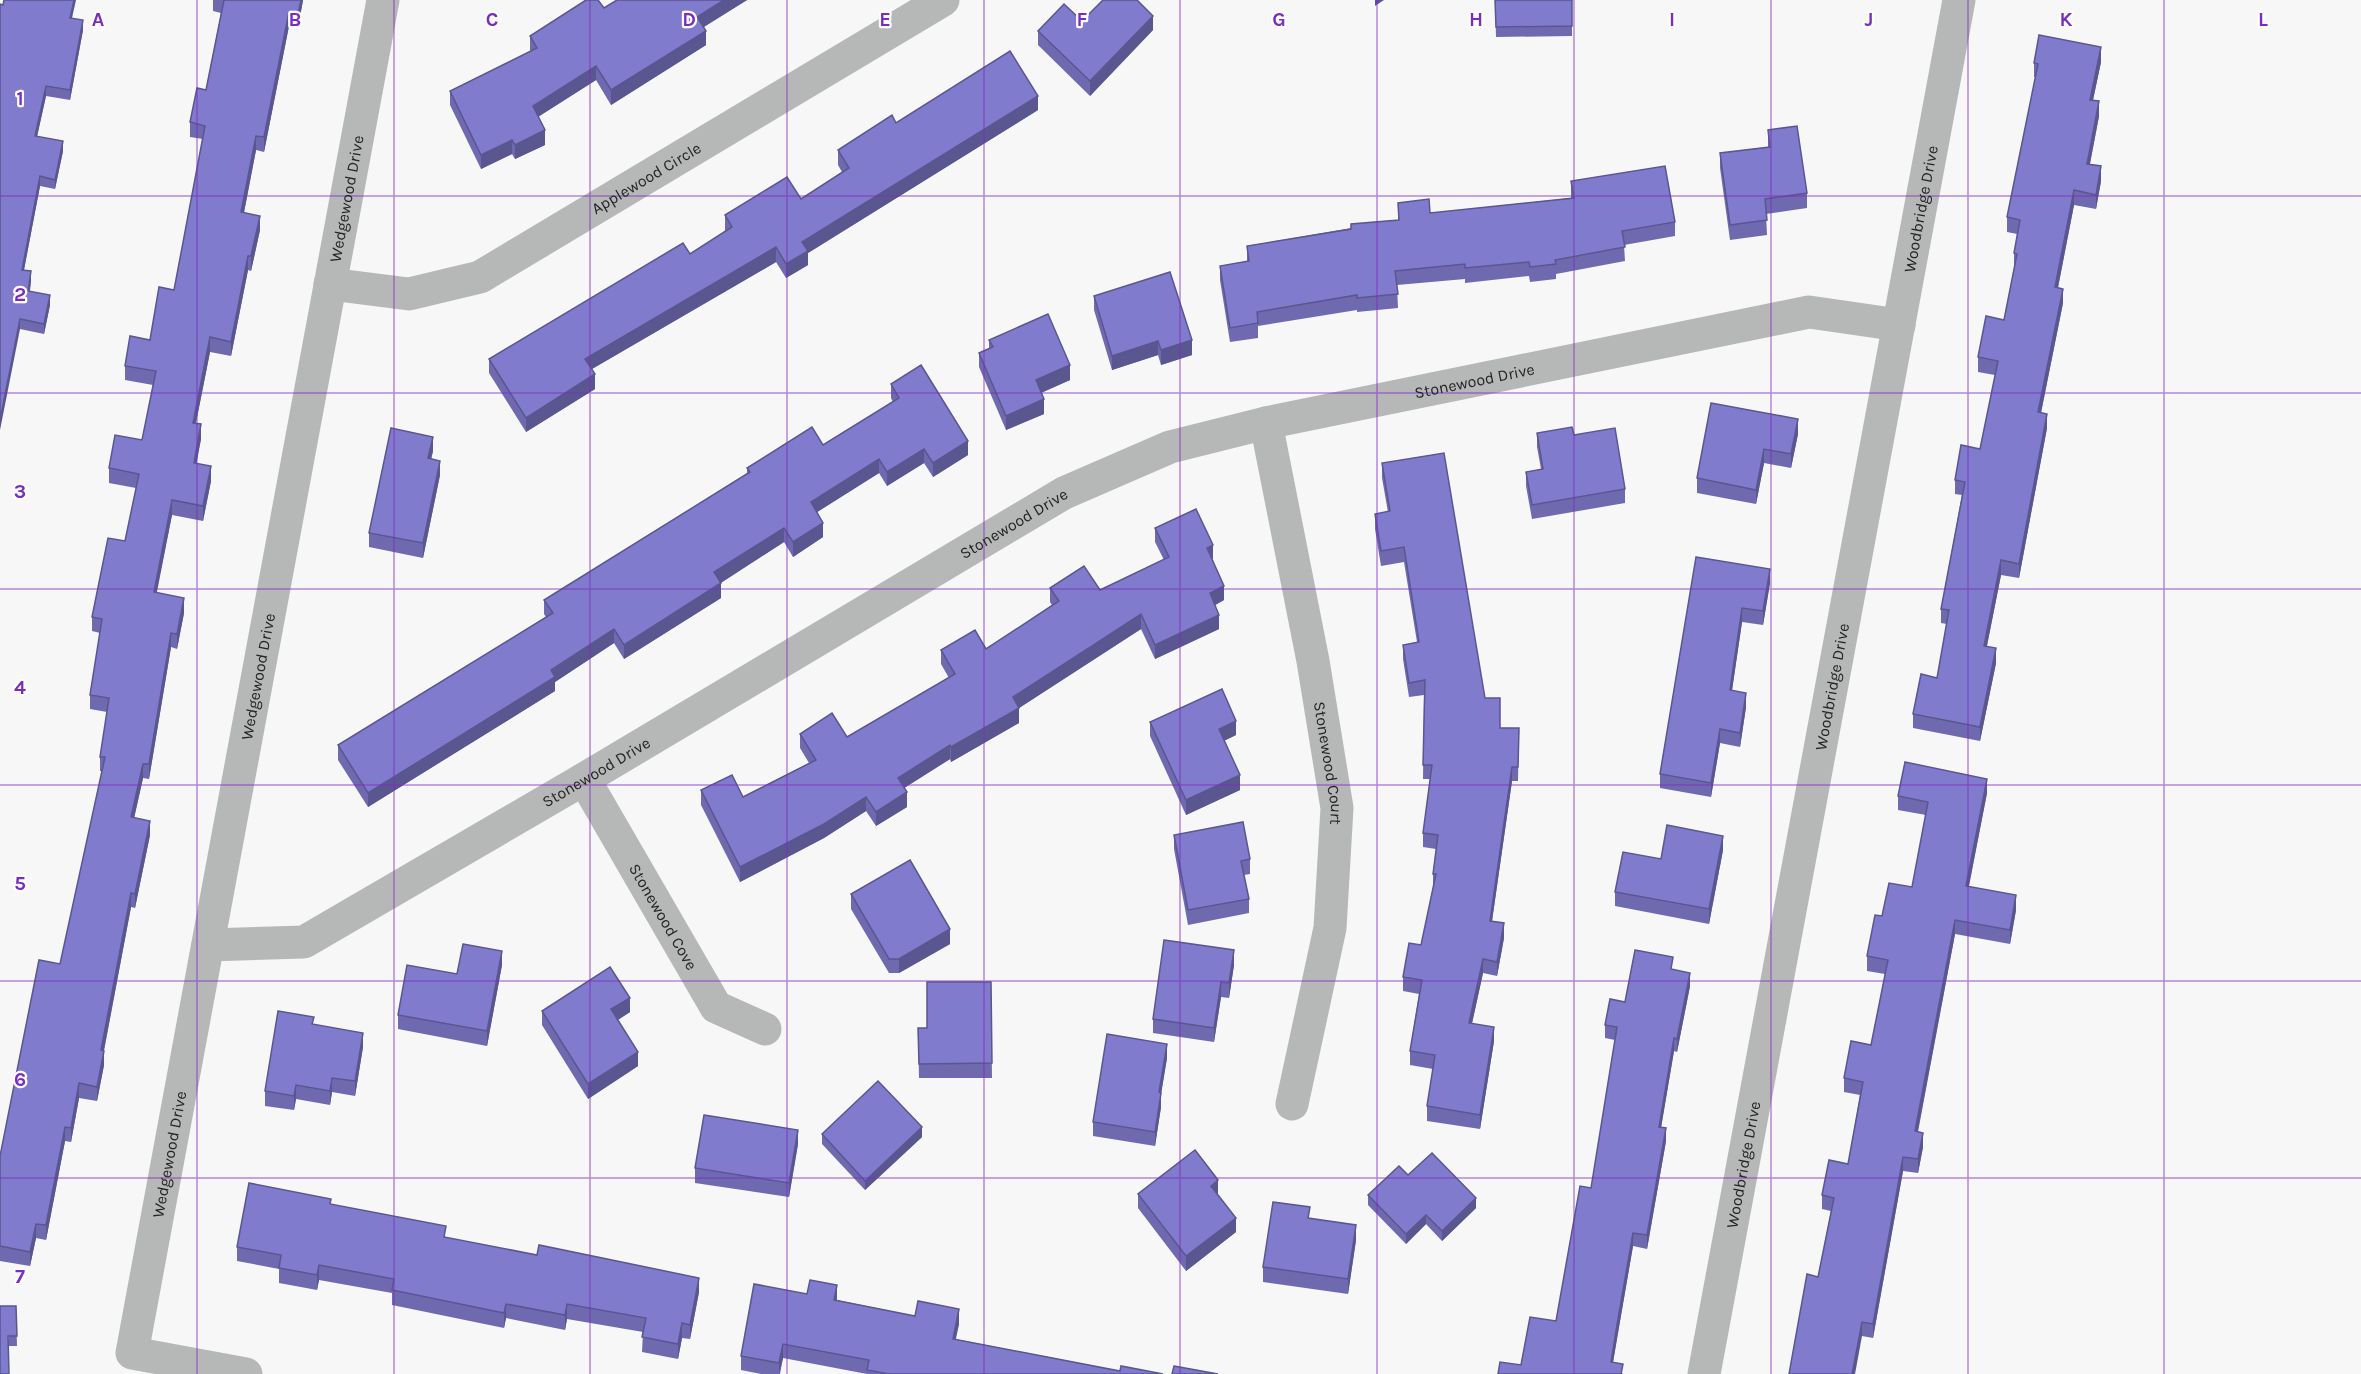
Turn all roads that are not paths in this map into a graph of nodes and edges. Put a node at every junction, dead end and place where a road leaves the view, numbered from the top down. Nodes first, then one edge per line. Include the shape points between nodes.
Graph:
1 (383, 0) edge
2 (943, 0) edge
3 (1959, 0) edge
4 (330, 284) junction
5 (1899, 325) junction
6 (1266, 423) junction
7 (584, 779) junction
8 (208, 945) junction
9 (765, 1029) dead end
10 (1292, 1104) dead end
11 (246, 1374) edge
12 (1704, 1374) edge

1 - 4 street, Wedgewood Drive
2 - 4 street, Applewood Circle via 480,277 409,294
3 - 5 street, Woodbridge Drive
4 - 8 street, Wedgewood Drive
5 - 6 street, Stonewood Drive via 1809,312
5 - 12 street, Woodbridge Drive
6 - 7 street, Stonewood Drive via 1170,447 1064,493
6 - 10 street, Stonewood Court via 1313,661 1337,808 1330,928
7 - 8 street, Stonewood Drive via 304,942
7 - 9 street, Stonewood Cove via 716,1007
8 - 11 street, Wedgewood Drive via 132,1353

